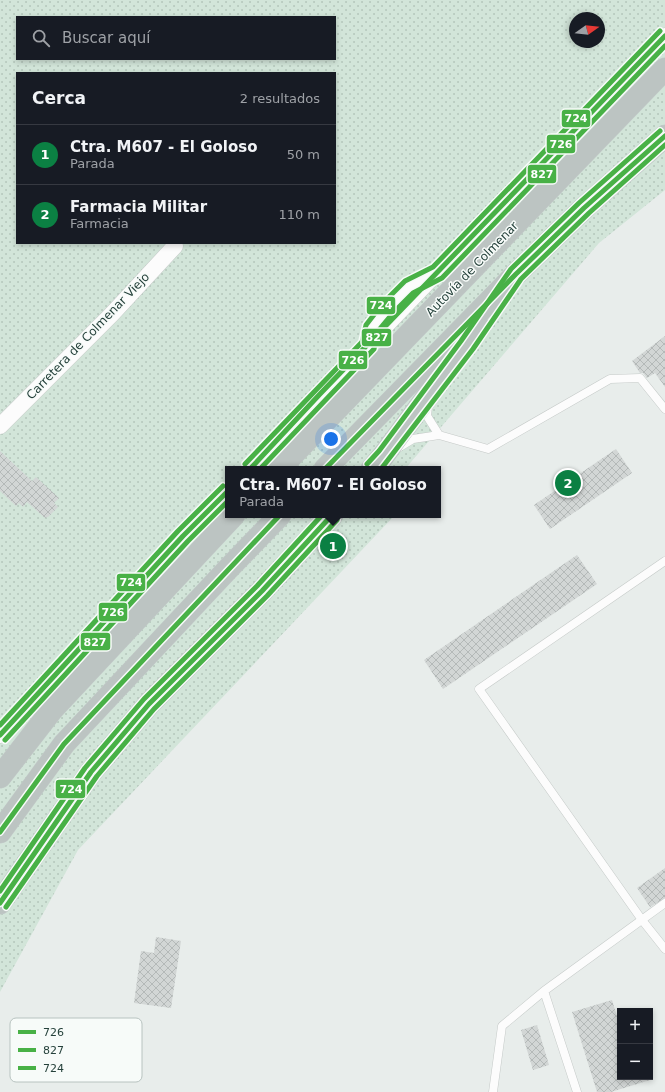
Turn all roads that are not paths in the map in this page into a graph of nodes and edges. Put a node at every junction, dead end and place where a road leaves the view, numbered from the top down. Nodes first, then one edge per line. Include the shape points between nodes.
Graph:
1 (665, 36) edge
2 (665, 69) edge
3 (665, 136) edge
4 (175, 246) dead end
5 (516, 274) junction
6 (428, 395) junction
7 (665, 409) edge
8 (0, 426) edge
9 (439, 435) junction
10 (378, 462) edge
11 (253, 466) edge
12 (282, 466) edge
13 (328, 466) edge
14 (225, 494) edge
15 (231, 518) edge
16 (277, 518) edge
17 (329, 518) edge
18 (664, 565) edge
19 (0, 734) edge
20 (0, 777) edge
21 (0, 832) edge
22 (0, 903) edge
23 (665, 903) edge
24 (642, 920) junction
25 (665, 949) edge
26 (544, 991) junction
27 (493, 1092) edge
28 (577, 1092) edge

1 - 11 street
2 - 12 highway, Autovía de Colmenar
3 - 5 highway via 584,208
4 - 8 street, Carretera de Colmenar Viejo via 112,314
5 - 6 highway via 467,345
5 - 13 highway
6 - 9 lane via 427,416
6 - 10 highway
7 - 9 lane via 640,378 610,379 488,449
9 - 10 lane via 413,439
14 - 19 street
15 - 20 highway via 52,710
16 - 21 highway via 64,744
17 - 22 highway via 262,591 149,704 91,772
18 - 24 lane via 480,689
23 - 24 lane
24 - 25 lane
24 - 26 lane
26 - 27 lane via 502,1026
26 - 28 lane

